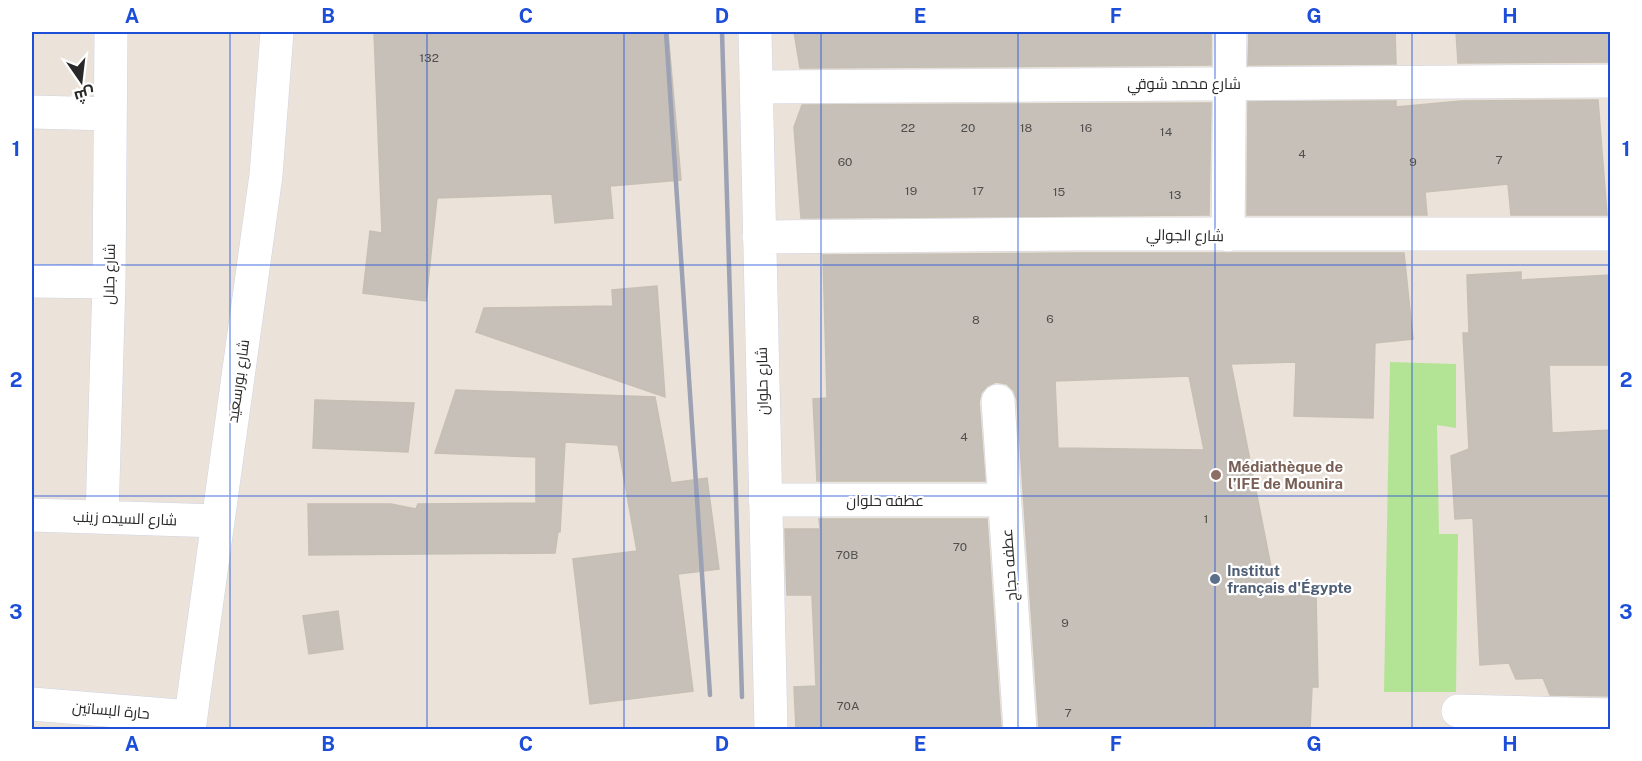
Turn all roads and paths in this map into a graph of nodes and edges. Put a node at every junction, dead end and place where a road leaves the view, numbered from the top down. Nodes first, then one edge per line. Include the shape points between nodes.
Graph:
1 (111, 32) edge
2 (277, 32) edge
3 (755, 32) edge
4 (1230, 32) edge
5 (1611, 81) edge
6 (1230, 83) junction
7 (757, 87) junction
8 (32, 112) edge
9 (110, 114) junction
10 (1611, 234) edge
11 (1228, 235) junction
12 (759, 237) junction
13 (32, 281) edge
14 (109, 282) junction
15 (998, 401) dead end
16 (765, 500) junction
17 (1004, 500) junction
18 (32, 515) edge
19 (102, 517) junction
20 (219, 520) junction
21 (32, 704) edge
22 (1458, 711) dead end
23 (1611, 715) edge
24 (190, 723) edge
25 (771, 729) edge
26 (1020, 729) edge

1 - 9 street, شارع جلال
2 - 20 street, شارع بورسعيد via 266,175
3 - 7 street, شارع حلوان
4 - 6 street
5 - 6 street, شارع محمد شوقي
6 - 7 street, شارع محمد شوقي
6 - 11 street
7 - 12 street, شارع حلوان
8 - 9 street
9 - 14 street, شارع جلال
10 - 11 street, شارع الجوالي
11 - 12 street, شارع الجوالي
12 - 16 street, شارع حلوان
13 - 14 street
14 - 19 street, شارع جلال
15 - 17 street, عطفه حجاج
16 - 17 street, عطفه حلوان
16 - 25 street, شارع حلوان
17 - 26 street, عطفه حجاج
18 - 19 street, شارع السيده زينب
19 - 20 street, شارع السيده زينب
20 - 24 street, شارع بورسعيد
21 - 24 street, حارة البساتين
22 - 23 street

